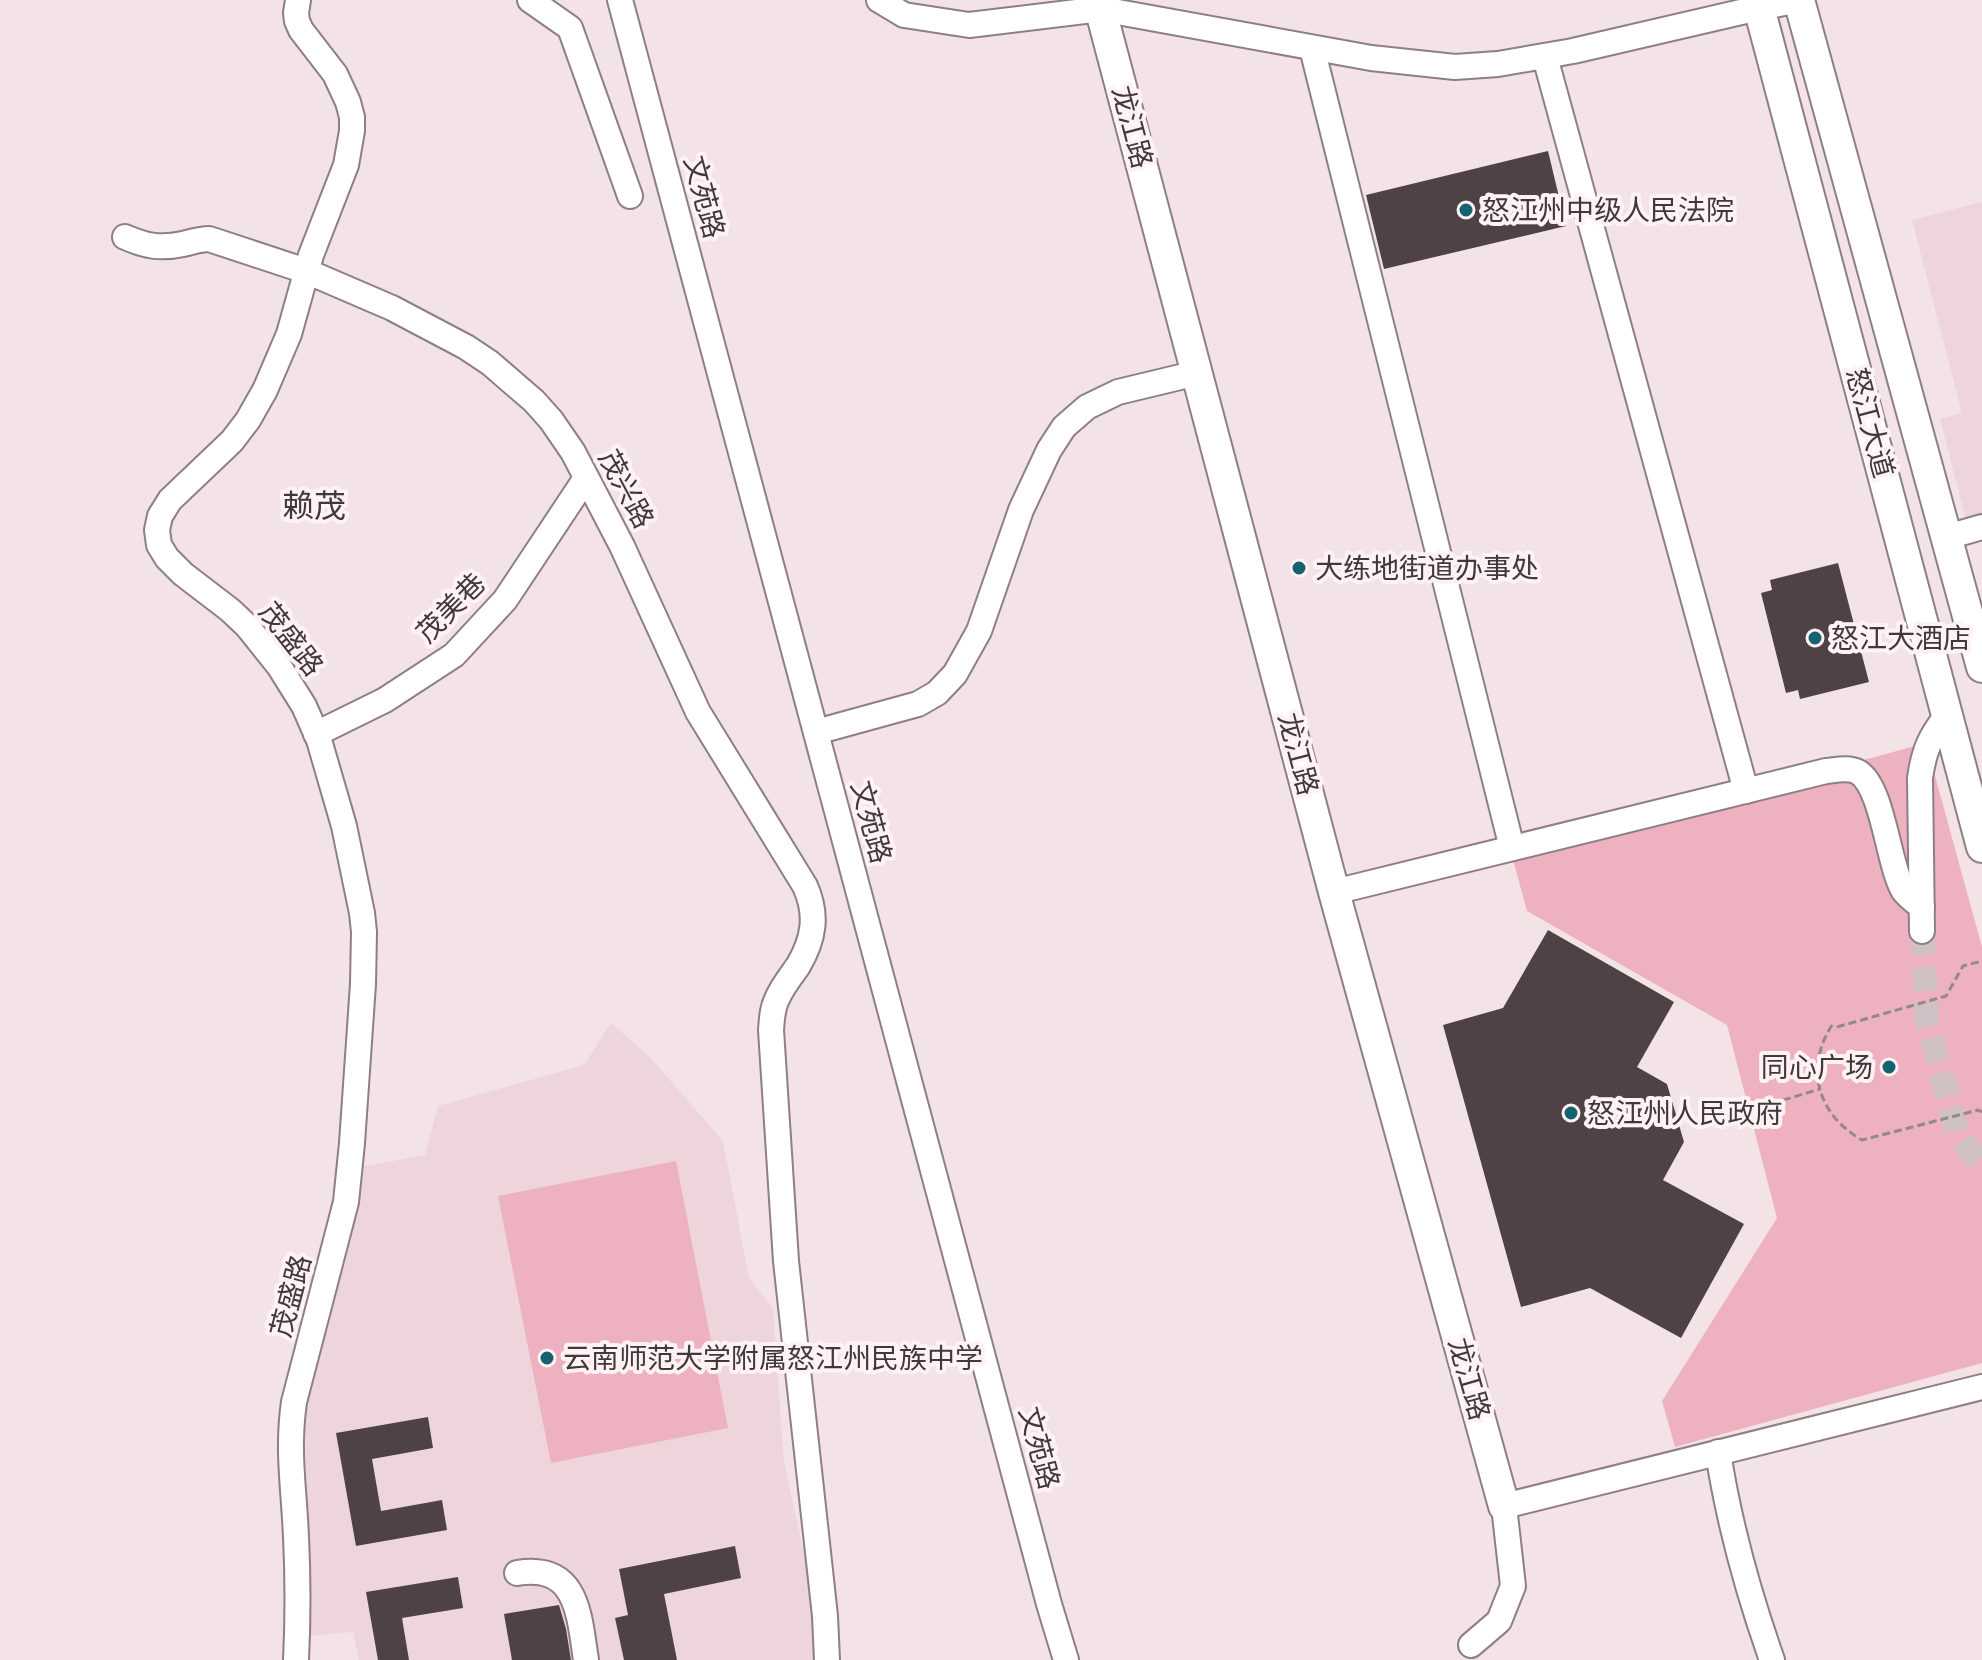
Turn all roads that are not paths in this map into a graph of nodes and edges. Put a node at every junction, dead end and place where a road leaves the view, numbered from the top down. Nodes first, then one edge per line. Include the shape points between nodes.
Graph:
1 (298, 0) edge
2 (530, 0) edge
3 (620, 0) edge
4 (879, 0) edge
5 (1798, 0) edge
6 (1758, 4) edge
7 (1100, 5) edge
8 (1312, 48) junction
9 (1545, 57) junction
10 (630, 196) dead end
11 (125, 237) dead end
12 (306, 271) junction
13 (1197, 373) junction
14 (586, 478) junction
15 (1982, 527) edge
16 (1947, 537) junction
17 (1982, 667) edge
18 (1947, 715) junction
19 (816, 732) junction
20 (316, 734) junction
21 (1746, 791) junction
22 (1982, 847) edge
23 (1512, 848) junction
24 (1334, 892) junction
25 (1982, 1387) edge
26 (1718, 1452) junction
27 (1504, 1506) junction
28 (517, 1573) dead end
29 (1471, 1645) dead end
30 (296, 1660) edge
31 (586, 1660) edge
32 (827, 1660) edge
33 (1066, 1660) edge
34 (1772, 1660) edge

1 - 12 street, 茂盛路 via 301,30 342,87 352,117 346,165
2 - 10 street via 570,28
3 - 19 street, 文苑路
4 - 7 street via 904,15 969,25
5 - 6 street
5 - 16 main road, 怒江大道
6 - 9 street
6 - 18 main road, 怒江大道
7 - 8 street
7 - 13 main road, 龙江路
8 - 9 street via 1455,67
8 - 23 street
9 - 21 street
11 - 12 street, 茂兴路 via 148,246 209,239
12 - 14 street, 茂兴路 via 429,326 490,363 551,420
12 - 20 street, 茂盛路 via 289,334 253,410 232,441 170,500 157,530 167,558 263,645 293,687
13 - 19 street via 1118,392 1087,407 1064,427 1021,510 979,631 955,674 937,693 918,704
13 - 24 main road, 龙江路
14 - 20 street, 茂美巷 via 505,600 454,655 385,700
14 - 32 street, 茂兴路 via 698,712 811,899 814,918 806,949 780,992 771,1030 786,1261
15 - 16 street
16 - 17 main road, 怒江大道
18 - 21 street via 1923,754 1922,919 1897,876 1876,797 1857,772 1826,771
18 - 22 main road, 怒江大道
19 - 33 street, 文苑路
20 - 30 street, 茂盛路 via 358,888 363,984 344,1214 294,1402 289,1442 296,1535
21 - 23 street
23 - 24 street
24 - 27 main road, 龙江路
25 - 26 street
26 - 27 street
26 - 34 street via 1739,1555
27 - 29 street via 1513,1586 1499,1621
28 - 31 street via 551,1574 569,1589

